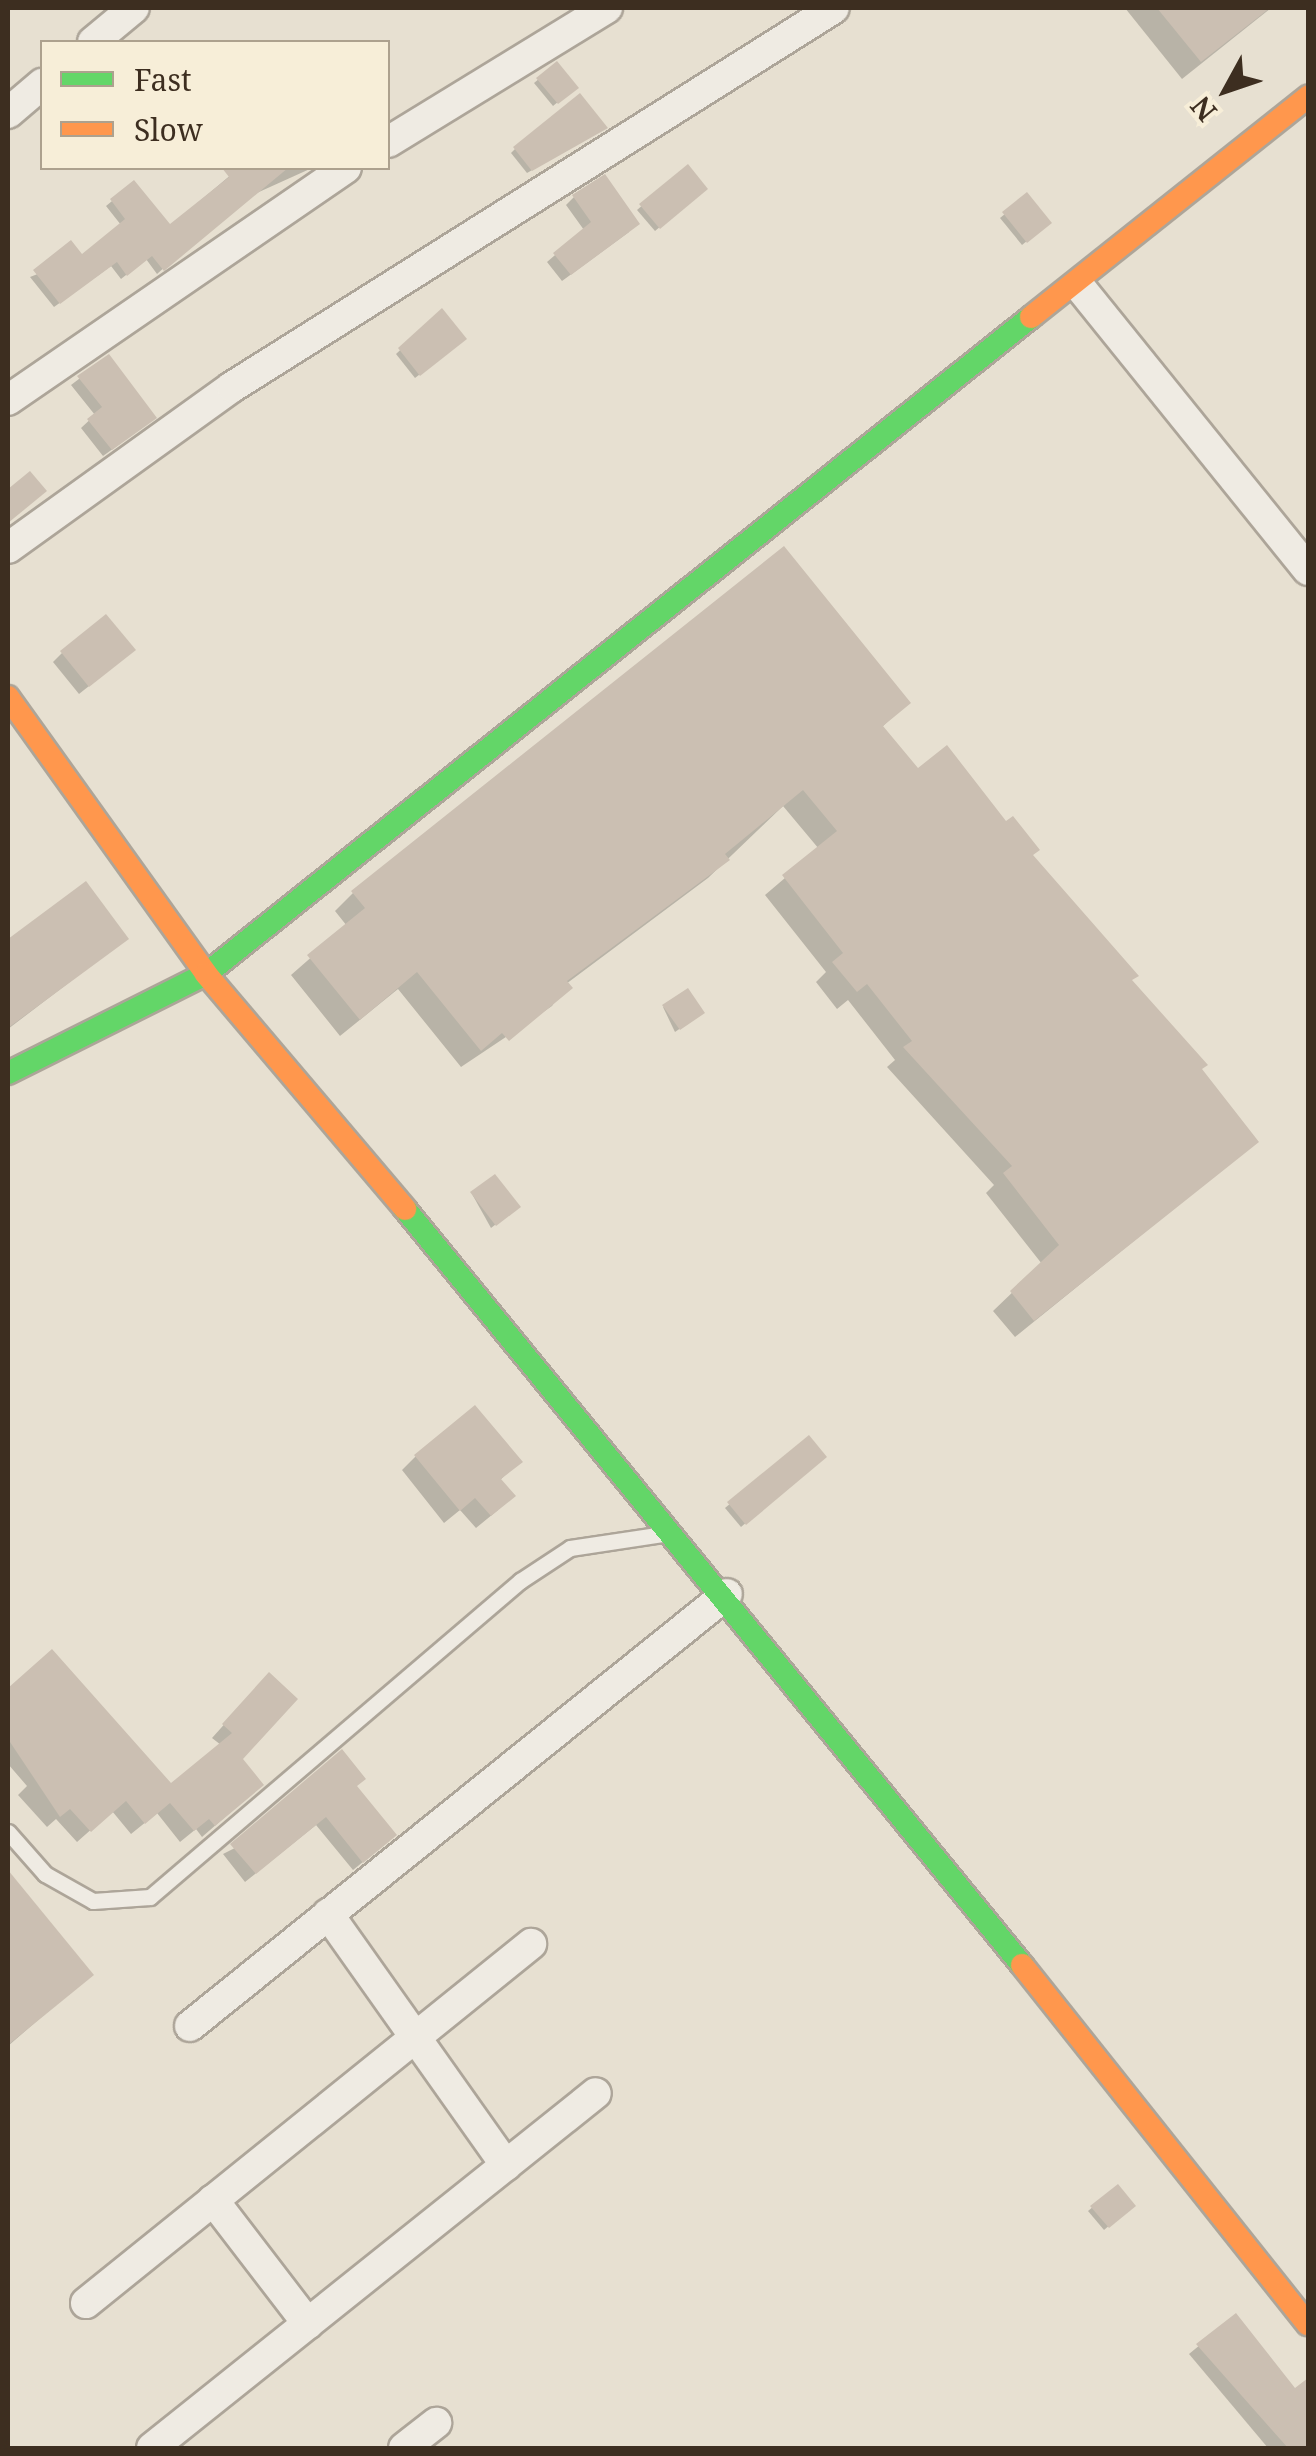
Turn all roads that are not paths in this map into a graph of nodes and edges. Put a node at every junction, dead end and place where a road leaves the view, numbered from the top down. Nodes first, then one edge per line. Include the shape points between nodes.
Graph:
1 (134, 8) edge
2 (607, 8) edge
3 (834, 8) edge
4 (95, 40) edge
5 (40, 86) edge
6 (1308, 97) edge
7 (8, 112) edge
8 (390, 141) edge
9 (343, 170) edge
10 (1080, 286) junction
11 (8, 400) edge
12 (8, 548) edge
13 (1308, 570) edge
14 (8, 698) edge
15 (206, 974) junction
16 (8, 1073) edge
17 (678, 1532) junction
18 (726, 1594) junction
19 (8, 1832) edge
20 (328, 1914) junction
21 (531, 1944) dead end
22 (190, 2026) dead end
23 (413, 2040) junction
24 (596, 2093) dead end
25 (506, 2165) junction
26 (213, 2200) junction
27 (86, 2303) dead end
28 (308, 2324) junction
29 (1308, 2324) edge
30 (436, 2423) dead end
31 (152, 2448) edge
32 (404, 2448) edge

1 - 4 street
2 - 8 street
3 - 12 street via 232,386
5 - 7 street
6 - 10 street
9 - 11 street
10 - 13 street
10 - 15 street
14 - 15 street
15 - 16 street
15 - 17 street
17 - 18 street
17 - 19 lane via 617,1534 570,1548 520,1581 150,1898 93,1901 46,1874
18 - 20 street
18 - 29 street
20 - 22 street
20 - 23 street
21 - 23 street
23 - 25 street
23 - 26 street
24 - 25 street
25 - 28 street
26 - 27 street
26 - 28 street
28 - 31 street
30 - 32 street

